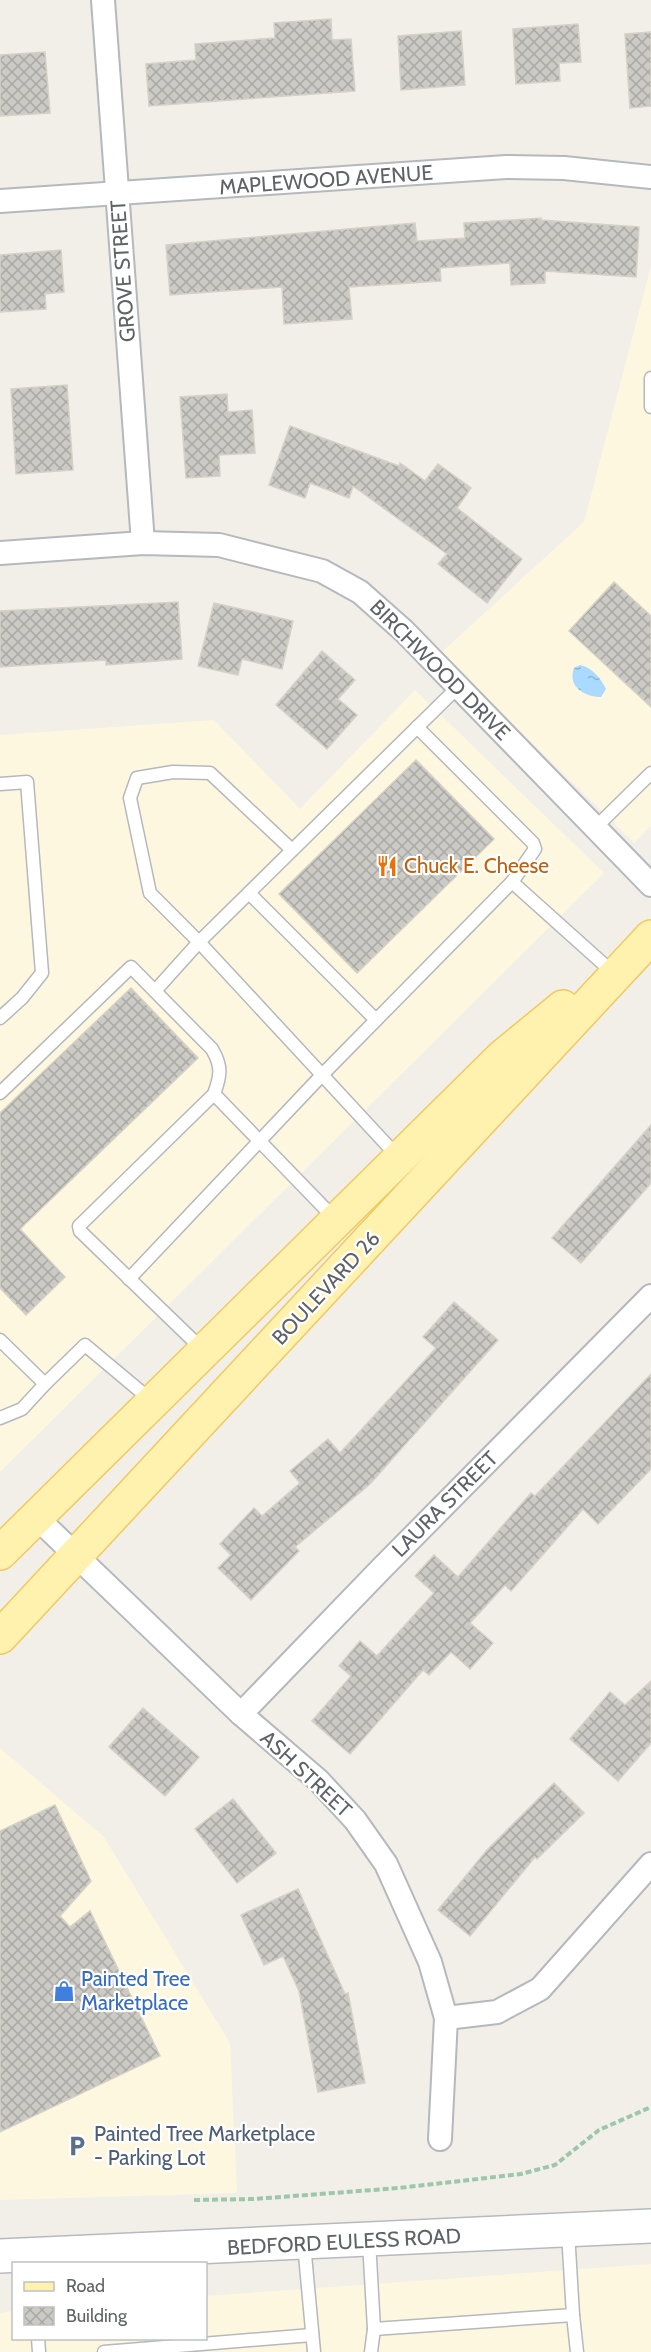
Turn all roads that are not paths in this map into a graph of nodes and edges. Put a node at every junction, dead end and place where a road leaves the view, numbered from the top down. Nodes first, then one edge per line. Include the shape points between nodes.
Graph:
1 (103, 0) edge
2 (651, 177) edge
3 (117, 195) junction
4 (0, 201) edge
5 (651, 378) edge
6 (651, 407) edge
7 (143, 543) junction
8 (0, 553) edge
9 (459, 686) junction
10 (417, 727) junction
11 (651, 773) edge
12 (0, 784) edge
13 (596, 827) junction
14 (292, 850) junction
15 (512, 882) junction
16 (651, 885) edge
17 (249, 893) junction
18 (651, 932) edge
19 (651, 937) edge
20 (199, 942) junction
21 (609, 969) junction
22 (155, 991) junction
23 (0, 1018) edge
24 (376, 1020) junction
25 (322, 1076) junction
26 (0, 1093) edge
27 (214, 1094) junction
28 (260, 1144) junction
29 (400, 1159) junction
30 (337, 1221) junction
31 (129, 1279) junction
32 (651, 1296) edge
33 (0, 1340) edge
34 (204, 1351) junction
35 (45, 1384) junction
36 (153, 1402) junction
37 (0, 1418) edge
38 (14, 1536) edge
39 (77, 1556) junction
40 (0, 1637) edge
41 (241, 1714) junction
42 (651, 1864) edge
43 (446, 2018) junction
44 (440, 2139) dead end
45 (651, 2226) edge
46 (568, 2231) junction
47 (369, 2241) junction
48 (304, 2244) junction
49 (21, 2258) edge
50 (573, 2315) junction
51 (374, 2329) junction
52 (312, 2335) junction
53 (104, 2352) edge
54 (314, 2352) edge
55 (371, 2352) edge
56 (577, 2352) edge

1 - 3 street, GROVE STREET
2 - 3 street, MAPLEWOOD AVENUE via 506,167
3 - 4 street, MAPLEWOOD AVENUE
3 - 7 street, GROVE STREET
5 - 6 lane
7 - 8 street, BIRCHWOOD DRIVE
7 - 9 street, BIRCHWOOD DRIVE via 219,545 322,571 360,592
9 - 10 lane
9 - 13 street, BIRCHWOOD DRIVE
10 - 14 lane
10 - 15 lane via 534,843 536,849
11 - 13 lane
12 - 23 lane via 27,782 42,973
13 - 16 street, BIRCHWOOD DRIVE
14 - 17 lane
14 - 20 lane via 210,773 173,772 137,778 130,798 150,893
15 - 21 lane
15 - 24 lane
17 - 20 lane
17 - 24 lane
18 - 21 main road, BOULEVARD 26
19 - 39 main road, BOULEVARD 26
20 - 22 lane
20 - 25 lane
21 - 29 main road, BOULEVARD 26 via 502,1057
22 - 26 lane via 131,967 124,971
22 - 27 lane via 212,1049 220,1064
24 - 25 lane
25 - 28 lane
25 - 29 lane
27 - 28 lane
27 - 31 lane via 80,1226 80,1231
28 - 30 lane
28 - 31 lane
29 - 30 main road, BOULEVARD 26
30 - 34 main road, BOULEVARD 26
31 - 34 lane
32 - 41 street, LAURA STREET
33 - 35 lane
34 - 36 main road, BOULEVARD 26
35 - 36 lane via 85,1345
35 - 37 lane via 22,1408
36 - 38 main road, BOULEVARD 26
38 - 39 street, ASH STREET
39 - 40 main road, BOULEVARD 26
39 - 41 street, ASH STREET
41 - 43 street, ASH STREET via 318,1780 355,1820 386,1864 430,1962
42 - 43 street via 540,1989 497,2012
43 - 44 street, ASH STREET
45 - 46 main road, BEDFORD EULESS ROAD
46 - 47 main road, BEDFORD EULESS ROAD
46 - 50 lane
47 - 48 main road, BEDFORD EULESS ROAD
47 - 51 lane
48 - 49 main road, BEDFORD EULESS ROAD
48 - 52 lane
50 - 51 lane
50 - 56 lane
51 - 55 lane
52 - 53 lane
52 - 54 lane

